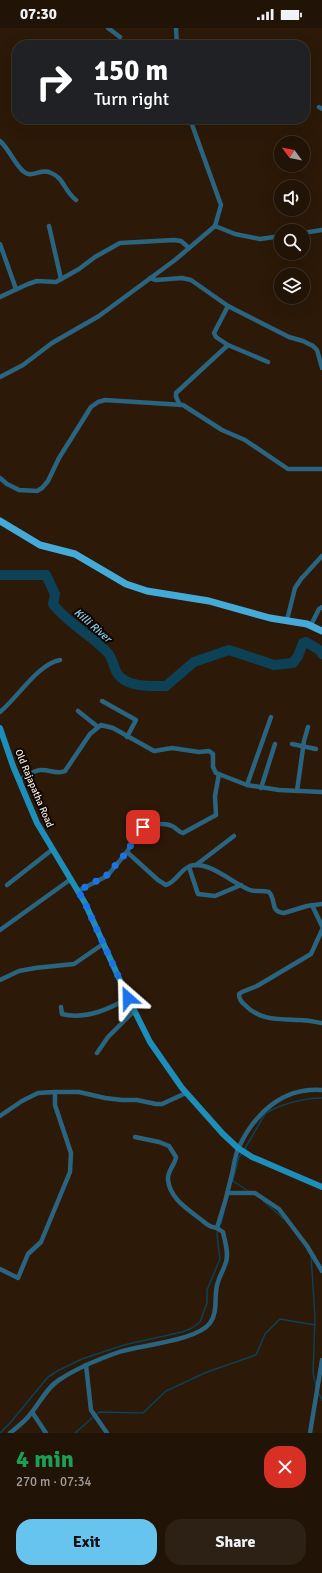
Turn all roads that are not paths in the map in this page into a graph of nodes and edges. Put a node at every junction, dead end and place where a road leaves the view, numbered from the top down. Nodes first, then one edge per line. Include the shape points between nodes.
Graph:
1 (108, 28) edge
2 (176, 28) edge
3 (120, 37) dead end
4 (177, 40) edge
5 (192, 124) edge
6 (0, 141) edge
7 (76, 200) dead end
8 (49, 226) dead end
9 (215, 226) junction
10 (322, 230) edge
11 (310, 232) edge
12 (274, 237) edge
13 (0, 244) edge
14 (189, 248) junction
15 (150, 278) junction
16 (61, 280) junction
17 (16, 289) junction
18 (0, 297) edge
19 (228, 306) junction
20 (228, 345) junction
21 (268, 362) dead end
22 (322, 368) edge
23 (0, 377) edge
24 (180, 405) junction
25 (322, 469) edge
26 (0, 478) edge
27 (0, 521) edge
28 (322, 556) edge
29 (322, 607) edge
30 (287, 620) junction
31 (311, 625) junction
32 (322, 631) edge
33 (60, 660) dead end
34 (102, 701) dead end
35 (78, 710) dead end
36 (0, 712) edge
37 (271, 717) dead end
38 (98, 727) junction
39 (308, 727) dead end
40 (0, 728) edge
41 (127, 737) junction
42 (275, 744) dead end
43 (292, 744) dead end
44 (303, 746) junction
45 (316, 749) dead end
46 (219, 774) junction
47 (20, 780) junction
48 (247, 785) junction
49 (261, 788) junction
50 (296, 791) junction
51 (322, 792) edge
52 (234, 836) dead end
53 (53, 849) junction
54 (127, 852) junction
55 (196, 865) junction
56 (189, 867) junction
57 (71, 879) junction
58 (7, 885) dead end
59 (240, 885) junction
60 (78, 891) junction
61 (322, 904) edge
62 (312, 905) junction
63 (322, 926) edge
64 (0, 930) edge
65 (322, 930) edge
66 (103, 944) junction
67 (0, 980) edge
68 (128, 998) junction
69 (61, 1007) dead end
70 (134, 1011) junction
71 (322, 1023) edge
72 (96, 1053) dead end
73 (322, 1090) edge
74 (55, 1092) junction
75 (186, 1093) junction
76 (0, 1116) edge
77 (135, 1137) dead end
78 (239, 1148) junction
79 (322, 1187) edge
80 (227, 1193) junction
81 (217, 1228) junction
82 (0, 1269) edge
83 (322, 1271) edge
84 (322, 1360) edge
85 (86, 1365) junction
86 (32, 1412) junction
87 (10, 1433) edge
88 (46, 1433) edge
89 (107, 1433) edge
90 (310, 1433) edge

1 - 3 street
2 - 4 street
5 - 9 street via 221,205
6 - 7 street via 27,174 48,172 62,179 65,189
8 - 16 street
9 - 12 street via 234,234 260,239
9 - 14 street
10 - 11 street
13 - 17 street
14 - 15 street
14 - 16 street via 181,241 174,240 120,243
15 - 19 street via 191,280
15 - 23 street via 99,316
16 - 17 street via 46,283 37,281
17 - 18 street
19 - 20 street via 214,333
19 - 22 street via 289,337 313,346
20 - 21 street
20 - 24 street via 176,393
24 - 25 street via 191,409 222,430 245,440 288,469
24 - 26 street via 104,400 98,402 78,428 42,488 37,491 19,490
27 - 30 main road via 40,545 75,554 126,584 147,591
28 - 30 street via 295,588
29 - 31 street
30 - 31 main road
31 - 32 main road
33 - 36 street via 51,662 35,674
34 - 41 street via 136,720
35 - 38 street
37 - 48 street
38 - 41 street via 105,726
38 - 47 street via 90,734 65,771 60,773 38,770
39 - 44 street
40 - 47 main road, Old Rajapatha Road
41 - 46 street via 154,751 172,748 210,751 213,754 212,767
42 - 49 street
43 - 44 street
44 - 45 street
44 - 50 street
46 - 48 street
46 - 54 street via 215,796 216,815 183,833 171,825 160,824 140,828
47 - 53 main road, Old Rajapatha Road via 37,823
48 - 49 street
49 - 50 street
50 - 51 street
52 - 55 street
53 - 57 main road, Old Rajapatha Road
53 - 58 street
54 - 56 street via 166,885
54 - 60 street via 106,876
55 - 56 street
55 - 59 street via 214,870
56 - 59 street via 198,894 214,896
57 - 60 main road, Old Rajapatha Road
57 - 64 street
59 - 62 street via 250,890 269,892 276,911 284,913
60 - 66 main road, Old Rajapatha Road
61 - 62 street
62 - 63 street
65 - 71 street via 311,954 242,992 239,997 249,1009 269,1019
66 - 67 street via 74,964 24,970
66 - 68 main road, Old Rajapatha Road
68 - 69 street via 85,1015 62,1014
68 - 70 main road, Old Rajapatha Road
70 - 72 street
70 - 75 main road, Old Rajapatha Road via 150,1042
73 - 78 street via 289,1094 271,1105 261,1114
74 - 75 street via 79,1092 156,1104 162,1104
74 - 76 street via 38,1093
74 - 82 street via 55,1105 70,1153 70,1172 41,1242 28,1254 18,1278
75 - 78 main road, Old Rajapatha Road
77 - 81 street via 169,1146 176,1157 168,1173 175,1198 208,1226
78 - 79 main road, Old Rajapatha Road
78 - 80 street
80 - 81 street
80 - 83 street via 255,1193 279,1209
81 - 85 street via 223,1232 227,1252 217,1282 216,1305 210,1323 203,1330 121,1351
84 - 90 street
85 - 86 street via 58,1380 46,1391
85 - 89 street via 91,1410
86 - 87 street
86 - 88 street

